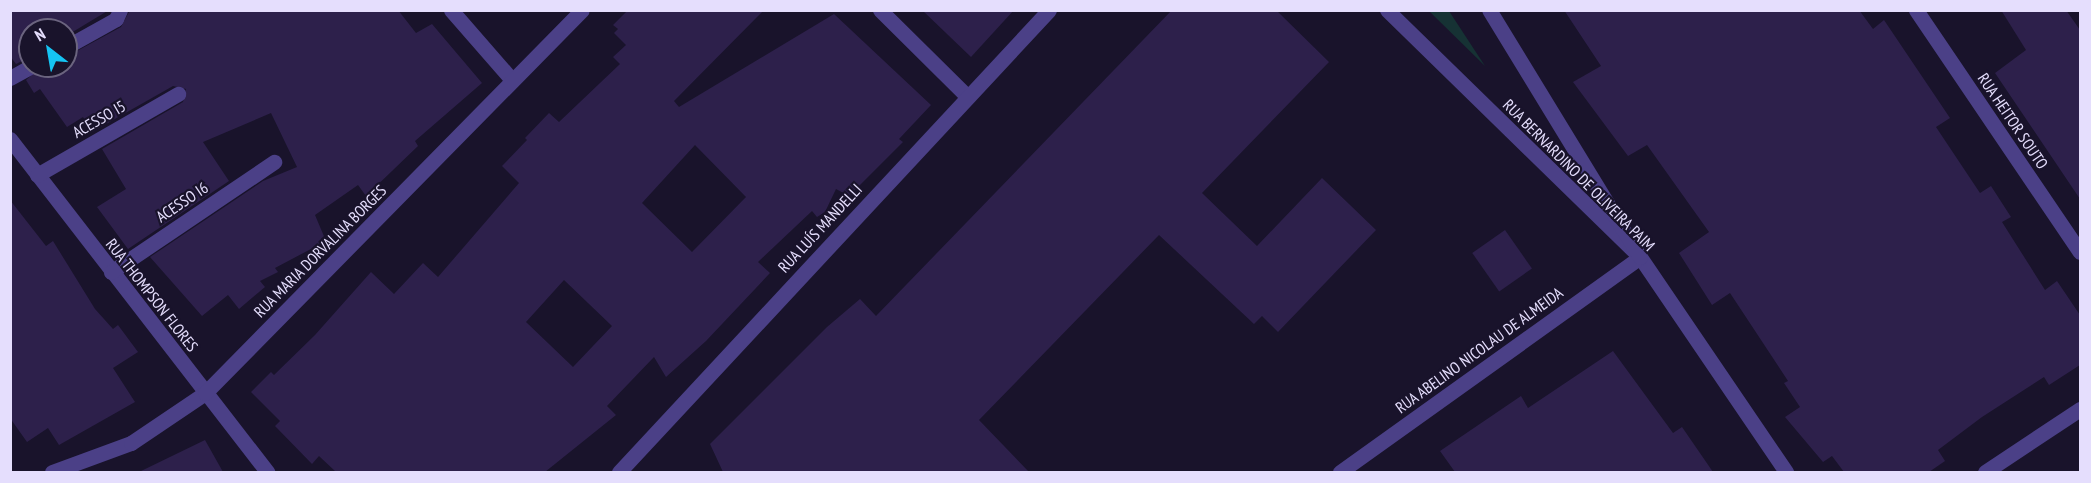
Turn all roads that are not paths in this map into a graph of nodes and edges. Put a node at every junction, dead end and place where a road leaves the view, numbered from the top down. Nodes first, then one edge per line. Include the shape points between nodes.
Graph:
1 (120, 10) edge
2 (451, 10) edge
3 (582, 10) edge
4 (880, 10) edge
5 (1049, 10) edge
6 (1387, 10) edge
7 (1489, 10) edge
8 (1916, 10) edge
9 (78, 40) edge
10 (512, 80) junction
11 (178, 94) dead end
12 (967, 96) junction
13 (10, 140) edge
14 (274, 162) dead end
15 (37, 175) junction
16 (2080, 252) edge
17 (1640, 257) junction
18 (111, 272) junction
19 (205, 393) junction
20 (2080, 409) edge
21 (52, 472) edge
22 (267, 472) edge
23 (619, 472) edge
24 (1340, 472) edge
25 (1786, 472) edge
26 (1985, 472) edge

1 - 9 street via 116,19
2 - 10 street
3 - 10 street, RUA MARIA DORVALINA BORGES
4 - 12 street
5 - 12 street, RUA LUÍS MANDELLI
6 - 17 street, RUA BERNARDINO DE OLIVEIRA PAIM
7 - 17 street
8 - 16 street, RUA HEITOR SOUTO
10 - 19 street, RUA MARIA DORVALINA BORGES
11 - 15 street, ACESSO I5
12 - 23 street, RUA LUÍS MANDELLI
13 - 15 street, RUA THOMPSON FLORES
14 - 18 street, ACESSO I6
15 - 18 street, RUA THOMPSON FLORES
17 - 24 street, RUA ABELINO NICOLAU DE ALMEIDA
17 - 25 street, RUA BERNARDINO DE OLIVEIRA PAIM
18 - 19 street, RUA THOMPSON FLORES
19 - 21 street, RUA MARIA DORVALINA BORGES via 131,443
19 - 22 street, RUA THOMPSON FLORES
20 - 26 street

